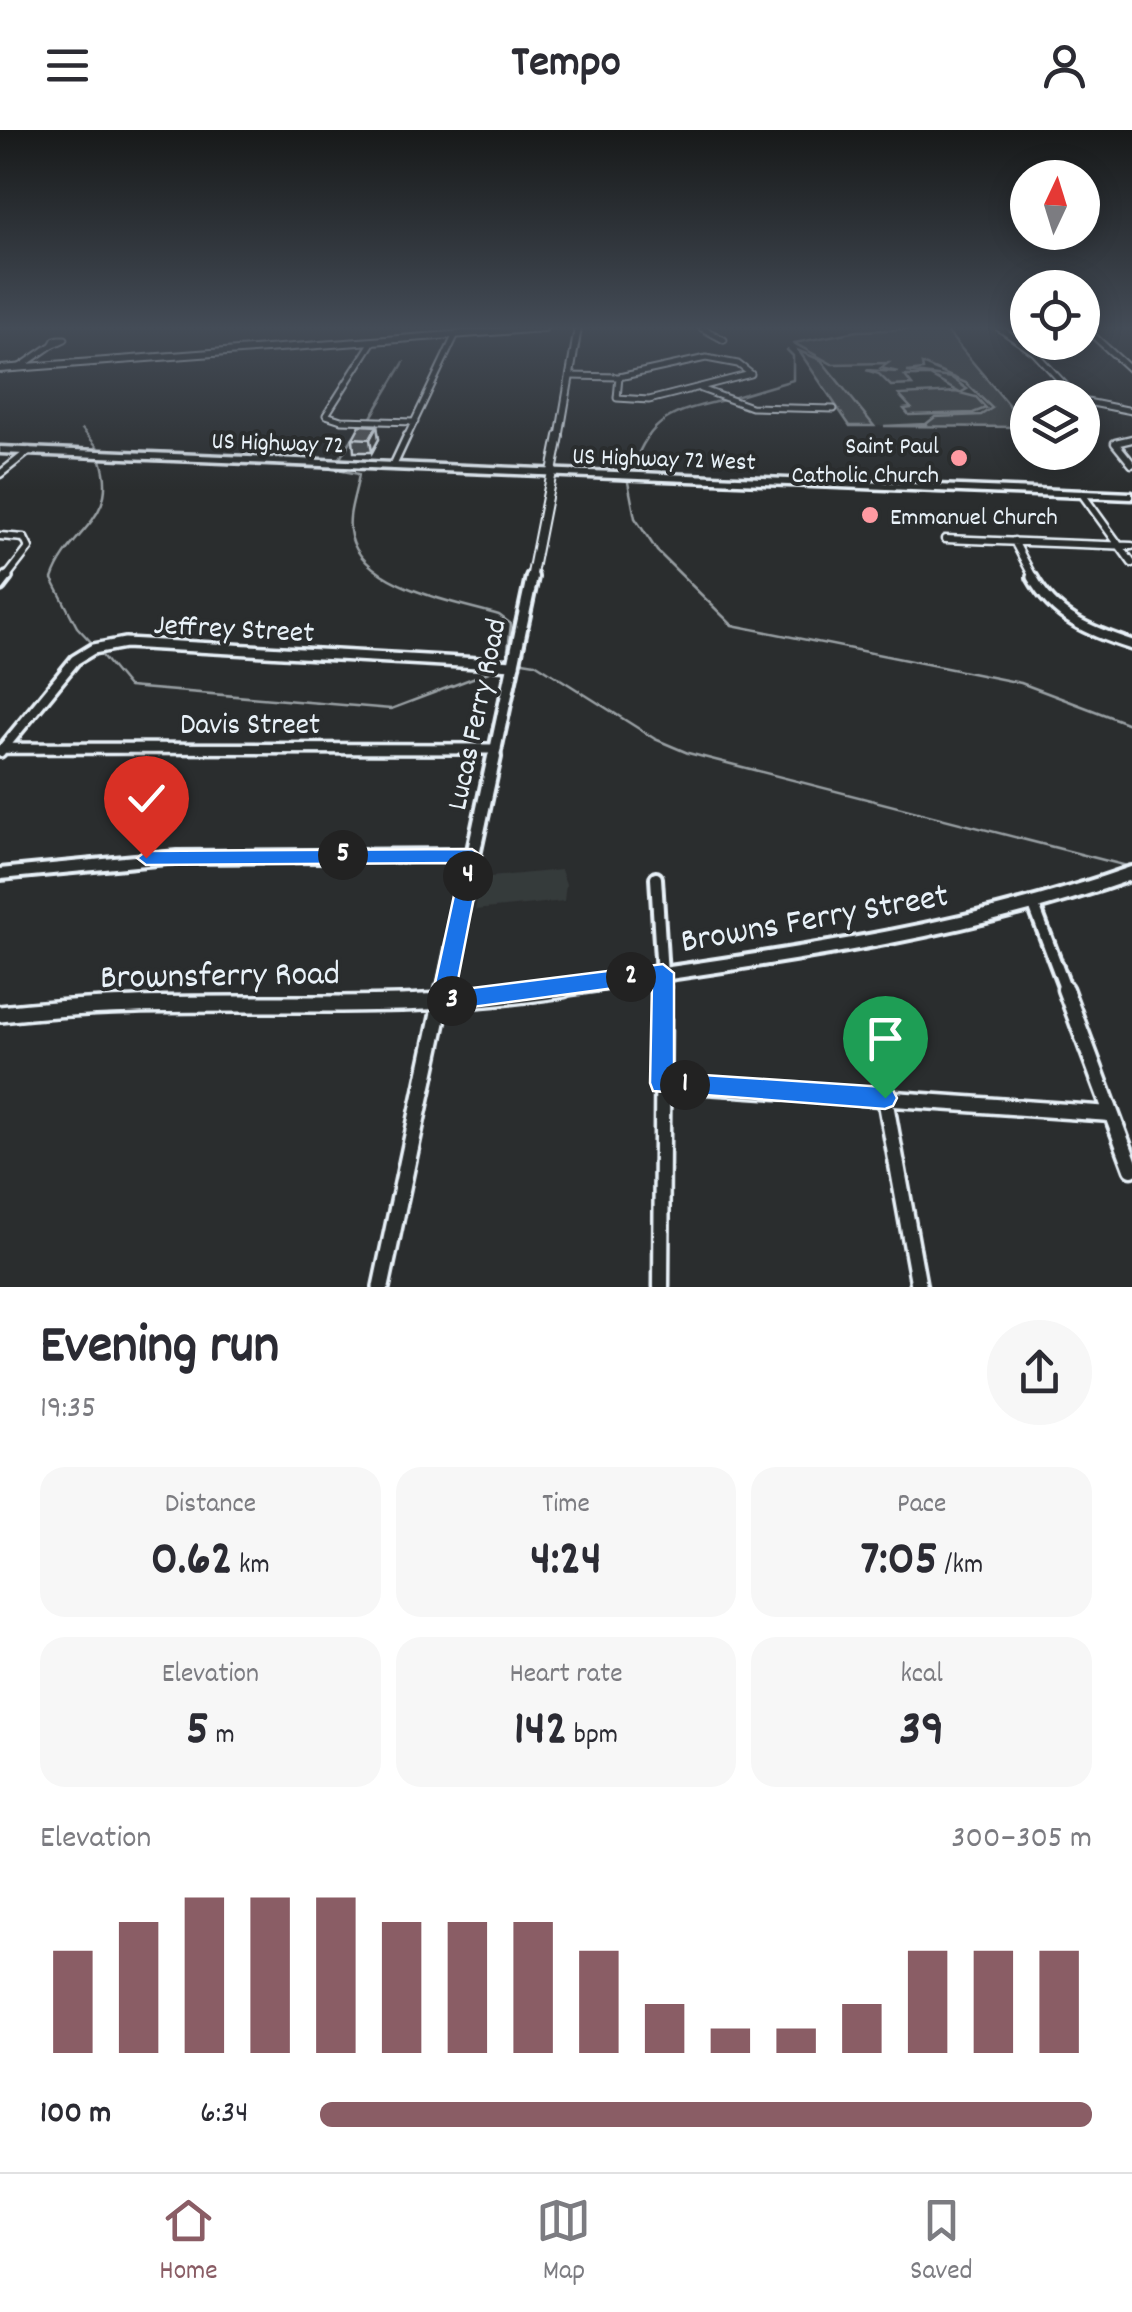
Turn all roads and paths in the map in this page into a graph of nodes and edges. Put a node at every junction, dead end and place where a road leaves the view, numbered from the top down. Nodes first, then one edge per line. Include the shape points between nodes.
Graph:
1 (347, 382) edge
2 (434, 382) edge
3 (570, 382) edge
4 (618, 382) edge
5 (723, 382) edge
6 (699, 389) junction
7 (1100, 404) edge
8 (834, 409) dead end
9 (1132, 411) edge
10 (415, 422) junction
11 (1132, 439) edge
12 (0, 450) edge
13 (29, 451) junction
14 (1132, 464) edge
15 (394, 466) junction
16 (554, 472) junction
17 (0, 474) edge
18 (1082, 494) junction
19 (1132, 496) edge
20 (0, 536) edge
21 (945, 539) dead end
22 (1014, 542) junction
23 (1119, 545) junction
24 (1132, 546) edge
25 (1132, 562) edge
26 (0, 586) edge
27 (1132, 645) edge
28 (514, 666) junction
29 (496, 749) junction
30 (2, 750) edge
31 (472, 856) junction
32 (1132, 872) edge
33 (0, 874) edge
34 (656, 878) dead end
35 (1033, 903) junction
36 (663, 973) junction
37 (442, 1002) junction
38 (0, 1014) edge
39 (662, 1083) junction
40 (885, 1098) junction
41 (1111, 1114) junction
42 (1132, 1169) edge
43 (381, 1287) edge
44 (661, 1287) edge
45 (918, 1287) edge

1 - 10 street via 326,415
2 - 10 street
3 - 16 street, Lucas Ferry Road
4 - 6 street via 621,400
5 - 6 street
6 - 8 street via 775,410
7 - 9 street
10 - 15 street
11 - 14 street via 1116,443
12 - 13 highway, US Highway 72
13 - 15 highway, US Highway 72
13 - 17 street
15 - 16 highway, US Highway 72
16 - 18 highway, US Highway 72 West
16 - 28 street, Lucas Ferry Road
18 - 19 highway, US Highway 72 West
18 - 23 street
20 - 26 street via 24,538 29,548
21 - 22 street
22 - 23 street
22 - 27 street via 1056,614
23 - 24 street
23 - 25 street
28 - 29 street, Lucas Ferry Road
28 - 30 street, Jeffrey Street via 104,646 75,660
29 - 30 street, Davis Street
29 - 31 street, Lucas Ferry Road
31 - 33 street via 192,856
31 - 37 street, Lucas Ferry Road
32 - 35 street, Browns Ferry Street
34 - 36 street
35 - 36 street, Browns Ferry Street via 865,944
35 - 41 street
36 - 37 street, Browns Ferry Street
36 - 39 street
37 - 38 street, Brownsferry Road via 154,1000
37 - 43 street, Lucas Ferry Road
39 - 40 street
39 - 44 street
40 - 41 street
40 - 45 street
41 - 42 street

